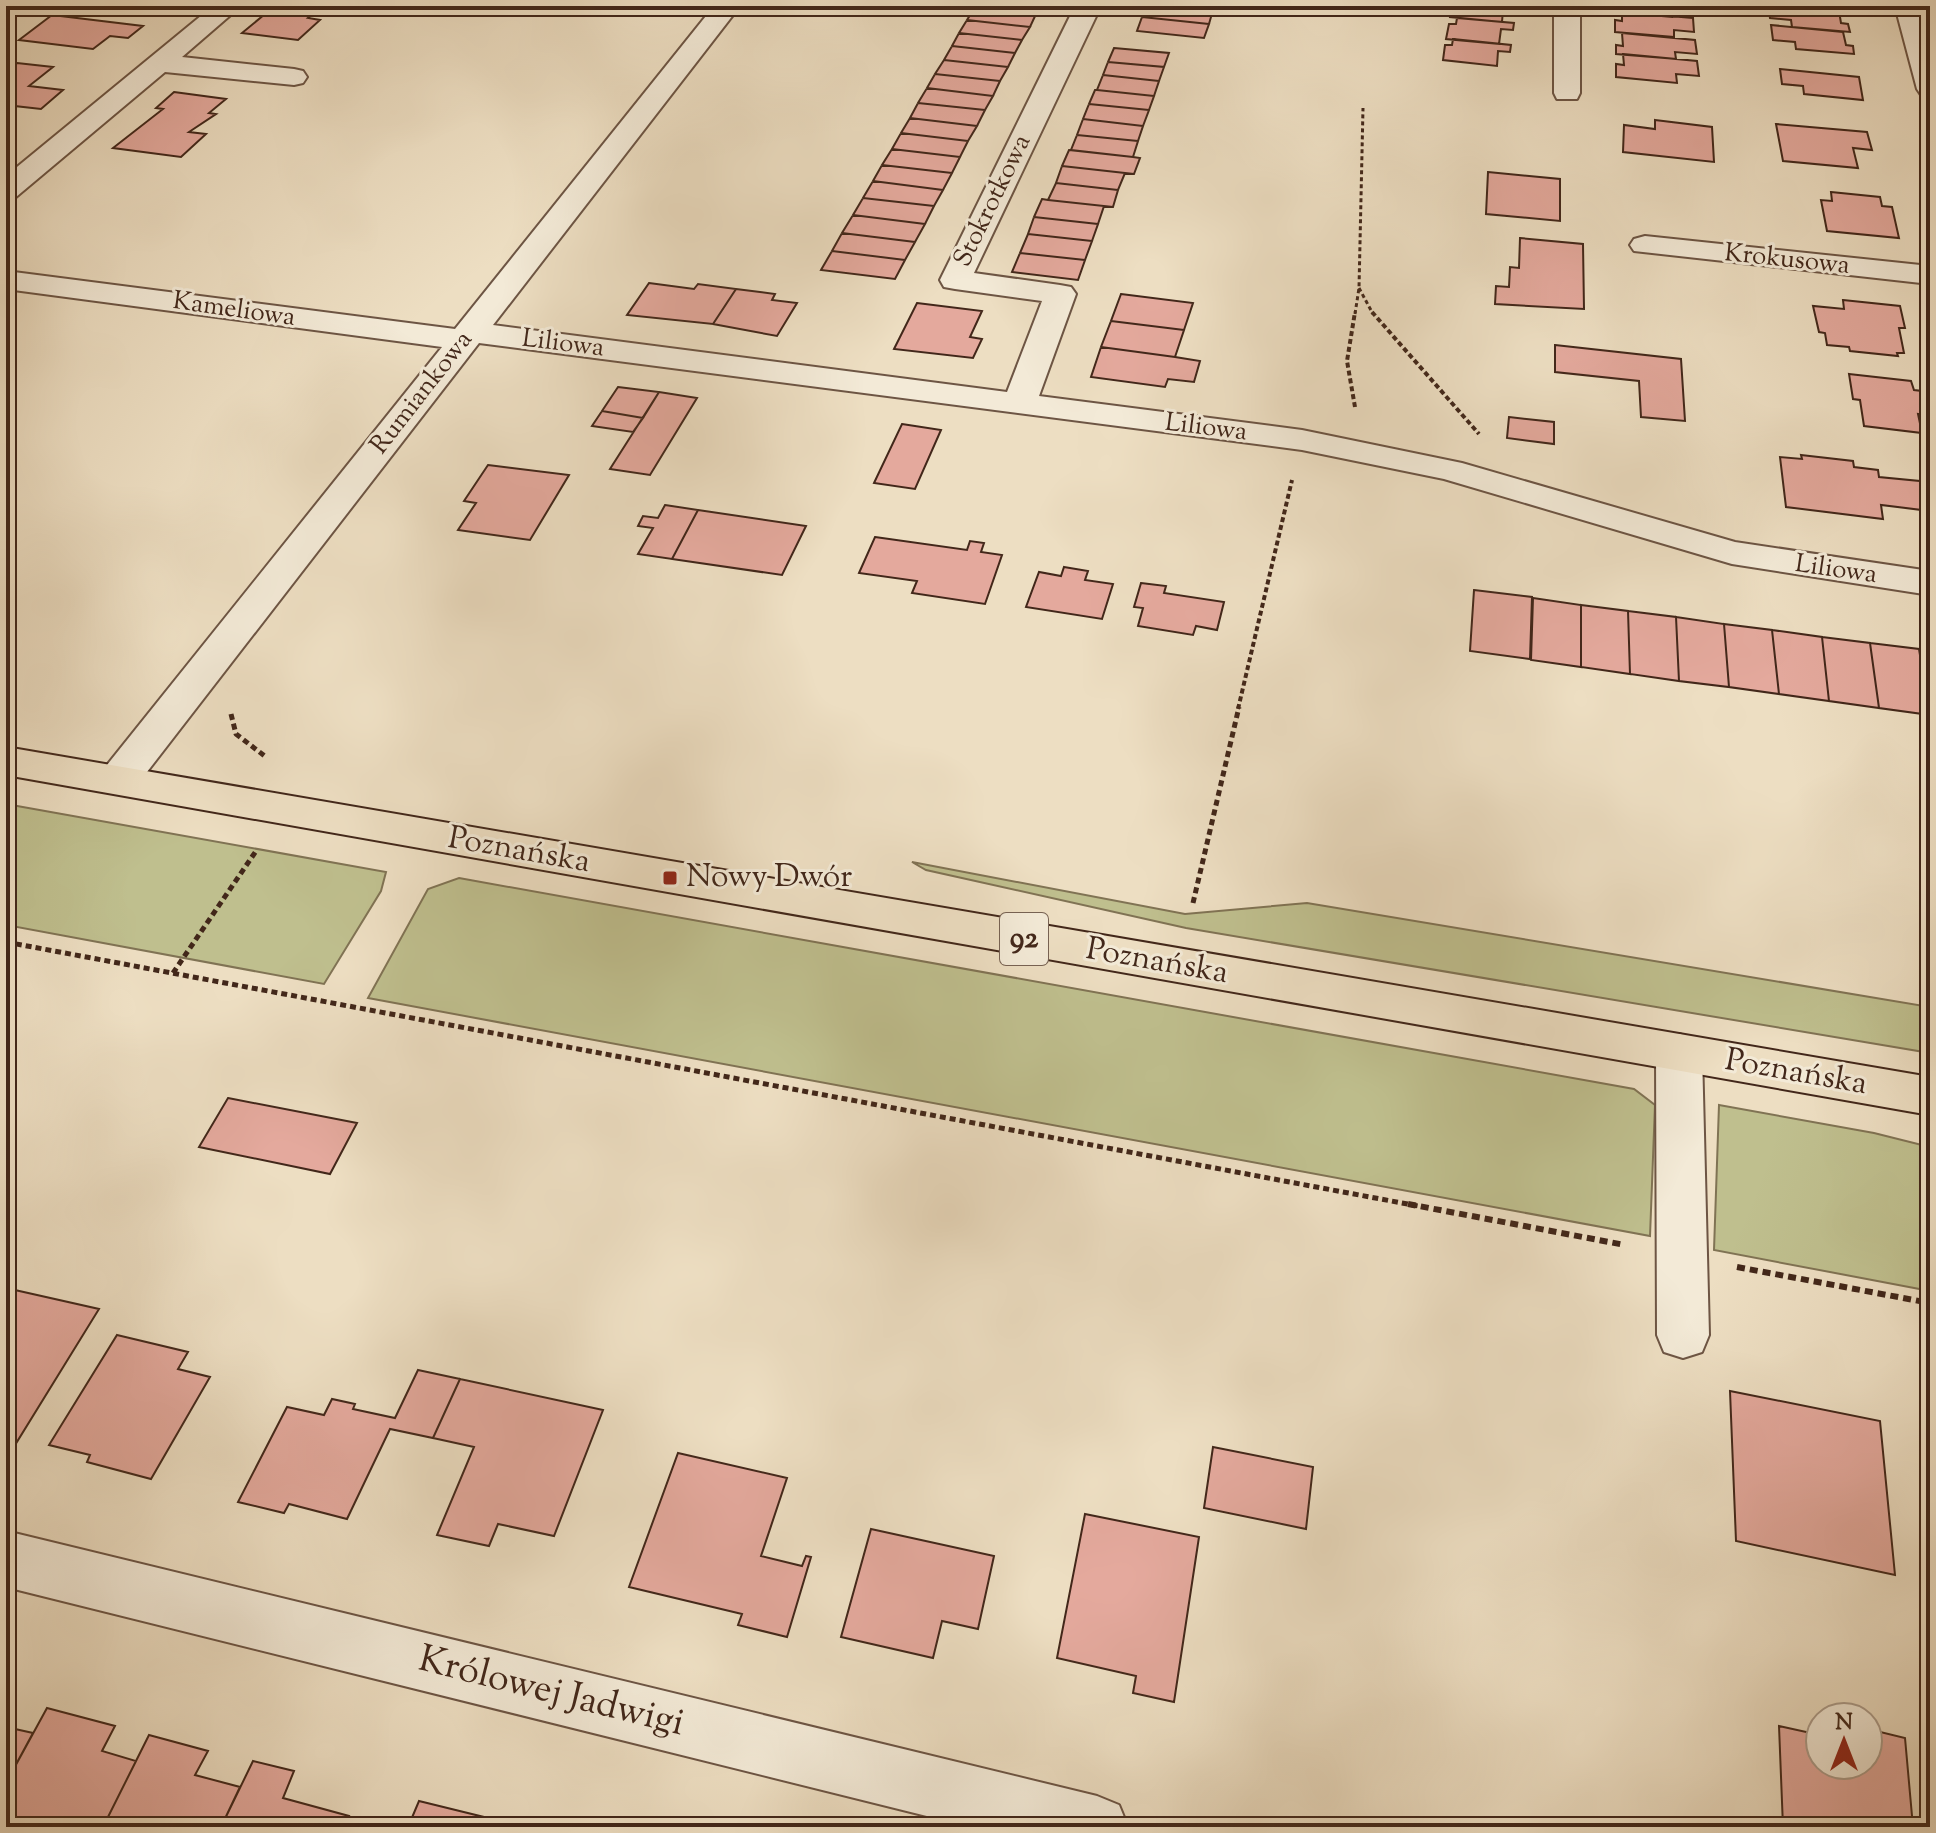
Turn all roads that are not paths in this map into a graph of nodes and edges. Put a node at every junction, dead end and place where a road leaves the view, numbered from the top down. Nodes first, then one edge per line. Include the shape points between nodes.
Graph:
1 (228, 6) edge
2 (727, 6) edge
3 (1088, 6) edge
4 (1567, 6) edge
5 (1908, 6) edge
6 (159, 63) junction
7 (294, 77) dead end
8 (1930, 89) edge
9 (1567, 93) dead end
10 (6, 191) edge
11 (1645, 245) dead end
12 (1930, 275) edge
13 (6, 280) edge
14 (466, 336) junction
15 (1019, 405) junction
16 (1930, 583) edge
17 (6, 761) edge
18 (118, 780) junction
19 (1679, 1053) junction
20 (1930, 1096) edge
21 (1683, 1335) dead end
22 (6, 1559) edge
23 (1097, 1827) edge

1 - 6 street
2 - 14 street, Rumiankowa
3 - 15 street, Stokrotkowa via 955,280 1060,294
4 - 9 street
5 - 8 street
6 - 7 street
6 - 10 street
11 - 12 street, Krokusowa
13 - 14 street, Kameliowa
14 - 15 street, Liliowa
14 - 18 street, Rumiankowa
15 - 16 street, Liliowa via 1370,453 1732,553
17 - 18 main road, Poznańska / 92
18 - 19 main road, Poznańska / 92
19 - 20 main road, Poznańska / 92
19 - 21 street
22 - 23 street, Królowej Jadwigi

